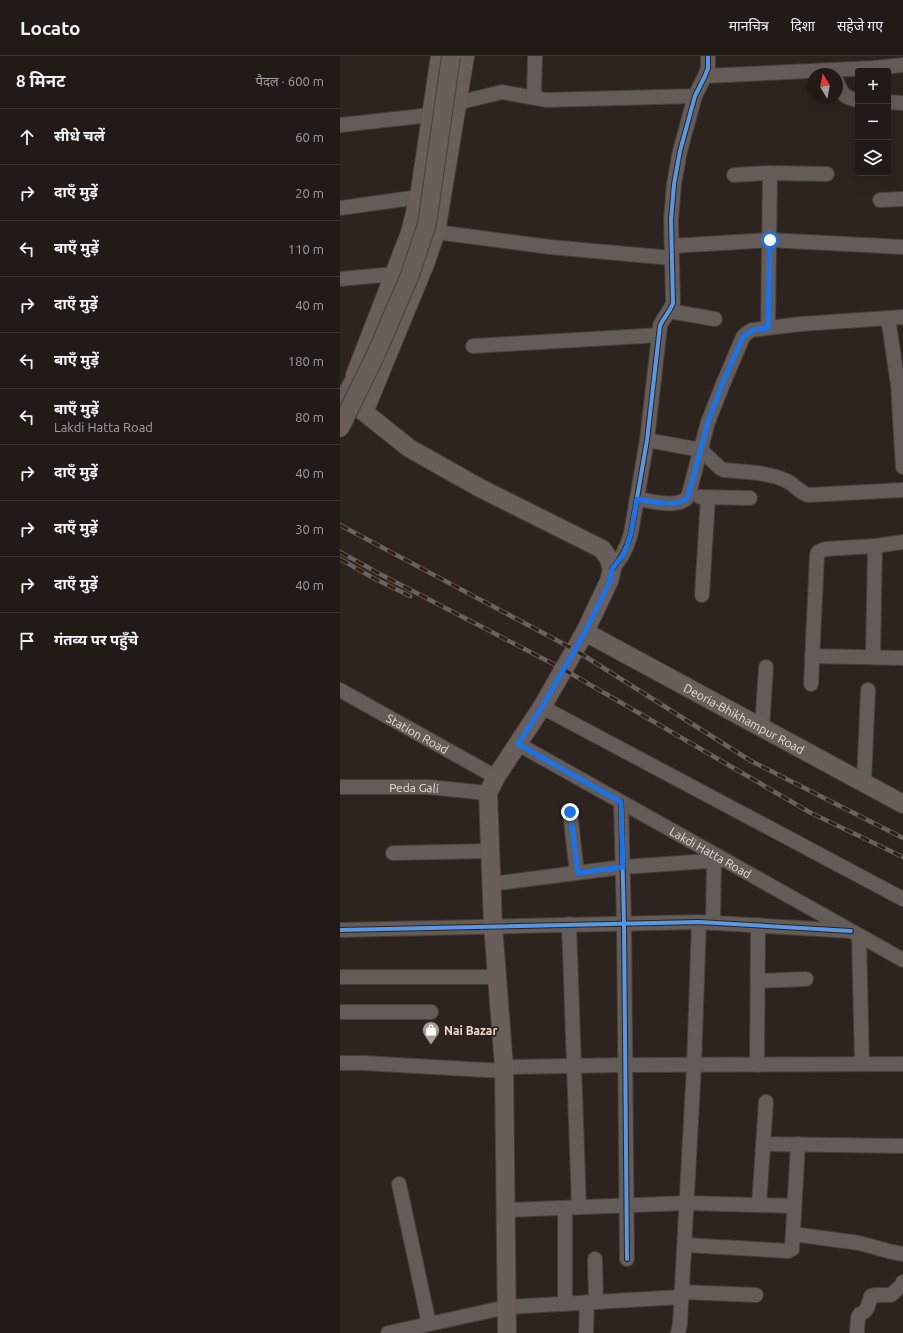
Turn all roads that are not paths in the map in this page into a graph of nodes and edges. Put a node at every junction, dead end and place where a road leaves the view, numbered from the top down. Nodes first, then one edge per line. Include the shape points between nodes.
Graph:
1 (440, 56) edge
2 (452, 56) edge
3 (465, 56) edge
4 (535, 56) edge
5 (708, 56) edge
6 (865, 62) edge
7 (903, 65) edge
8 (843, 71) edge
9 (807, 75) edge
10 (705, 76) junction
11 (843, 94) edge
12 (695, 96) junction
13 (534, 97) junction
14 (855, 99) edge
15 (891, 102) edge
16 (903, 103) edge
17 (457, 104) junction
18 (431, 115) junction
19 (340, 125) edge
20 (770, 173) junction
21 (827, 174) dead end
22 (734, 175) dead end
23 (419, 197) junction
24 (903, 199) edge
25 (880, 200) dead end
26 (340, 208) edge
27 (436, 232) junction
28 (770, 240) junction
29 (903, 247) edge
30 (672, 252) junction
31 (394, 274) junction
32 (340, 278) edge
33 (669, 312) junction
34 (888, 318) junction
35 (903, 318) edge
36 (715, 319) dead end
37 (768, 328) junction
38 (659, 335) junction
39 (473, 346) dead end
40 (355, 375) junction
41 (340, 401) edge
42 (364, 412) junction
43 (340, 428) edge
44 (647, 440) junction
45 (701, 450) junction
46 (903, 467) edge
47 (903, 490) edge
48 (688, 497) junction
49 (708, 498) junction
50 (750, 498) dead end
51 (637, 499) junction
52 (903, 542) edge
53 (875, 546) junction
54 (612, 569) junction
55 (702, 595) dead end
56 (585, 632) junction
57 (812, 656) junction
58 (873, 657) junction
59 (903, 658) edge
60 (766, 668) dead end
61 (811, 684) dead end
62 (340, 690) edge
63 (868, 690) dead end
64 (542, 707) junction
65 (762, 728) junction
66 (518, 744) junction
67 (496, 777) junction
68 (864, 783) junction
69 (340, 787) edge
70 (488, 793) junction
71 (621, 802) junction
72 (903, 804) edge
73 (570, 812) dead end
74 (490, 851) junction
75 (393, 854) dead end
76 (718, 860) junction
77 (623, 867) junction
78 (578, 873) junction
79 (491, 884) junction
80 (903, 899) edge
81 (698, 922) junction
82 (624, 923) junction
83 (713, 923) junction
84 (569, 924) junction
85 (493, 925) junction
86 (758, 925) junction
87 (340, 930) edge
88 (855, 933) junction
89 (903, 960) edge
90 (340, 977) edge
91 (497, 977) junction
92 (806, 979) dead end
93 (758, 981) junction
94 (340, 1012) edge
95 (431, 1012) dead end
96 (340, 1063) edge
97 (862, 1064) junction
98 (903, 1064) edge
99 (625, 1065) junction
100 (694, 1065) junction
101 (757, 1065) junction
102 (574, 1066) junction
103 (504, 1069) junction
104 (766, 1102) dead end
105 (764, 1144) junction
106 (798, 1144) junction
107 (903, 1146) edge
108 (399, 1184) dead end
109 (687, 1203) junction
110 (626, 1205) junction
111 (759, 1205) junction
112 (794, 1206) junction
113 (579, 1207) junction
114 (564, 1208) junction
115 (505, 1210) junction
116 (793, 1234) junction
117 (685, 1245) junction
118 (903, 1254) edge
119 (595, 1259) dead end
120 (627, 1259) dead end
121 (903, 1282) edge
122 (681, 1295) junction
123 (756, 1295) dead end
124 (591, 1302) junction
125 (565, 1304) junction
126 (507, 1307) junction
127 (429, 1324) junction
128 (388, 1333) edge
129 (507, 1333) edge
130 (586, 1333) edge
131 (678, 1333) edge
132 (857, 1333) edge

1 - 18 main road
2 - 43 main road, bridge via 427,224 407,282
3 - 17 main road
4 - 13 street
5 - 10 street
6 - 7 street
6 - 8 street
9 - 10 street
10 - 12 street
11 - 14 street
12 - 13 street via 557,100
12 - 30 street via 674,184
13 - 17 street via 502,92
15 - 16 street
17 - 27 main road
18 - 19 street
18 - 23 main road
20 - 21 street
20 - 22 street
20 - 28 street
23 - 26 street
23 - 31 main road via 410,234
24 - 25 street
27 - 30 street via 550,247
27 - 42 main road
28 - 29 street
28 - 30 street
28 - 37 street
30 - 33 street via 672,303
31 - 32 street
31 - 40 main road
33 - 36 street
33 - 38 street via 662,320
34 - 35 street
34 - 37 street
34 - 46 street via 898,386
37 - 45 street via 752,330 743,337 722,384
38 - 39 street
38 - 44 street
40 - 41 street
40 - 42 main road
42 - 54 main road via 409,448 480,488 602,549 609,558
44 - 45 street
44 - 51 street
45 - 47 street via 724,470 766,475 788,481 808,495
45 - 48 street
48 - 49 street
48 - 51 street via 684,501 671,504
49 - 50 street
49 - 55 street
51 - 54 street via 627,546
52 - 53 street
53 - 57 street via 825,549 818,552
53 - 58 street
54 - 56 main road via 610,581
56 - 64 main road
56 - 65 main road, Deoria-Bhikhampur Road
57 - 58 street
57 - 61 street
58 - 59 street
60 - 65 street
62 - 67 street, Station Road
63 - 68 street
64 - 66 main road
64 - 80 street
65 - 68 main road, Deoria-Bhikhampur Road
66 - 67 main road
66 - 71 street, Lakdi Hatta Road
67 - 70 main road
68 - 72 main road, Deoria-Bhikhampur Road
69 - 70 street, Peda Gali via 428,787
70 - 74 main road
71 - 76 street, Lakdi Hatta Road
71 - 77 street
73 - 78 street
74 - 75 street
74 - 79 main road
76 - 77 street
76 - 83 street
76 - 88 street, Lakdi Hatta Road
77 - 78 street
77 - 82 street
78 - 79 street
79 - 85 main road
81 - 82 street
81 - 83 street
81 - 100 street
82 - 84 street
82 - 99 street
83 - 86 street
84 - 85 street
84 - 102 street
85 - 87 street
85 - 91 main road
86 - 88 street
86 - 93 street
88 - 89 street, Lakdi Hatta Road
88 - 97 street
90 - 91 street
91 - 103 main road
92 - 93 street
93 - 101 street
94 - 95 street
96 - 103 street
97 - 98 street
97 - 101 street
99 - 100 street
99 - 102 street
99 - 110 street
100 - 101 street
100 - 109 street
102 - 103 street
102 - 113 street
103 - 115 main road
104 - 105 street
105 - 106 street
105 - 111 street
106 - 107 street
106 - 112 street
108 - 127 street
109 - 110 street
109 - 111 street
109 - 117 street
110 - 113 street
110 - 120 street
111 - 112 street
112 - 116 street
113 - 114 street
114 - 115 street
114 - 125 street
115 - 126 main road
116 - 117 street via 792,1249 788,1251
116 - 118 street via 860,1243
117 - 122 street
119 - 124 street
121 - 132 street via 891,1295 871,1296 867,1310 858,1318
122 - 123 street
122 - 124 street
122 - 131 street
124 - 125 street
124 - 130 street
125 - 126 street
126 - 127 street
126 - 129 main road
127 - 128 street

